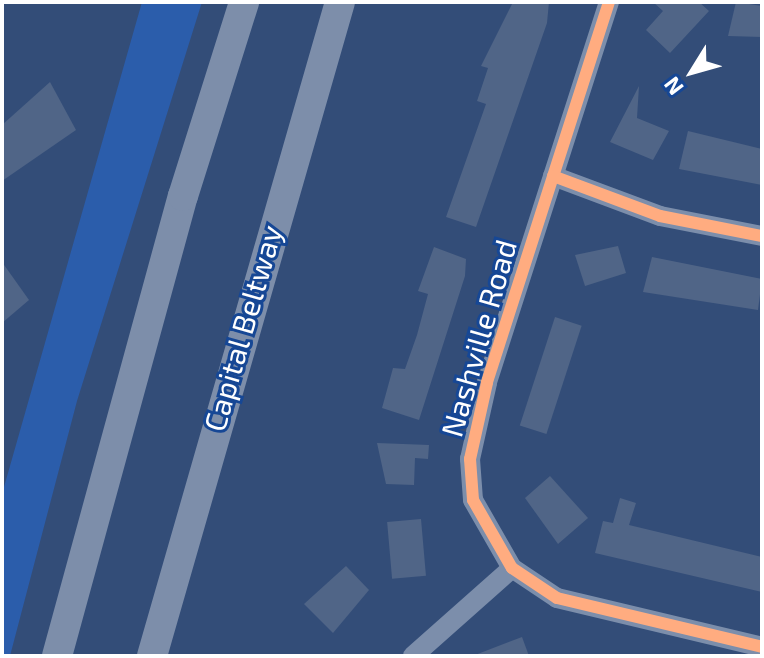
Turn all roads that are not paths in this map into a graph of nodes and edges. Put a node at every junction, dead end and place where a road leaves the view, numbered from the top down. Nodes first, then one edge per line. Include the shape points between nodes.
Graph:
1 (244, 2) edge
2 (340, 2) edge
3 (609, 2) edge
4 (553, 176) junction
5 (762, 236) edge
6 (512, 568) junction
7 (762, 647) edge
8 (57, 656) edge
9 (152, 656) edge
10 (413, 656) edge

1 - 8 highway via 174,226
2 - 9 highway, Capital Beltway
3 - 4 street, Nashville Road
4 - 5 street via 660,216
4 - 6 street, Nashville Road via 470,459 478,514
6 - 7 street, Nashville Road via 573,605
6 - 10 street

